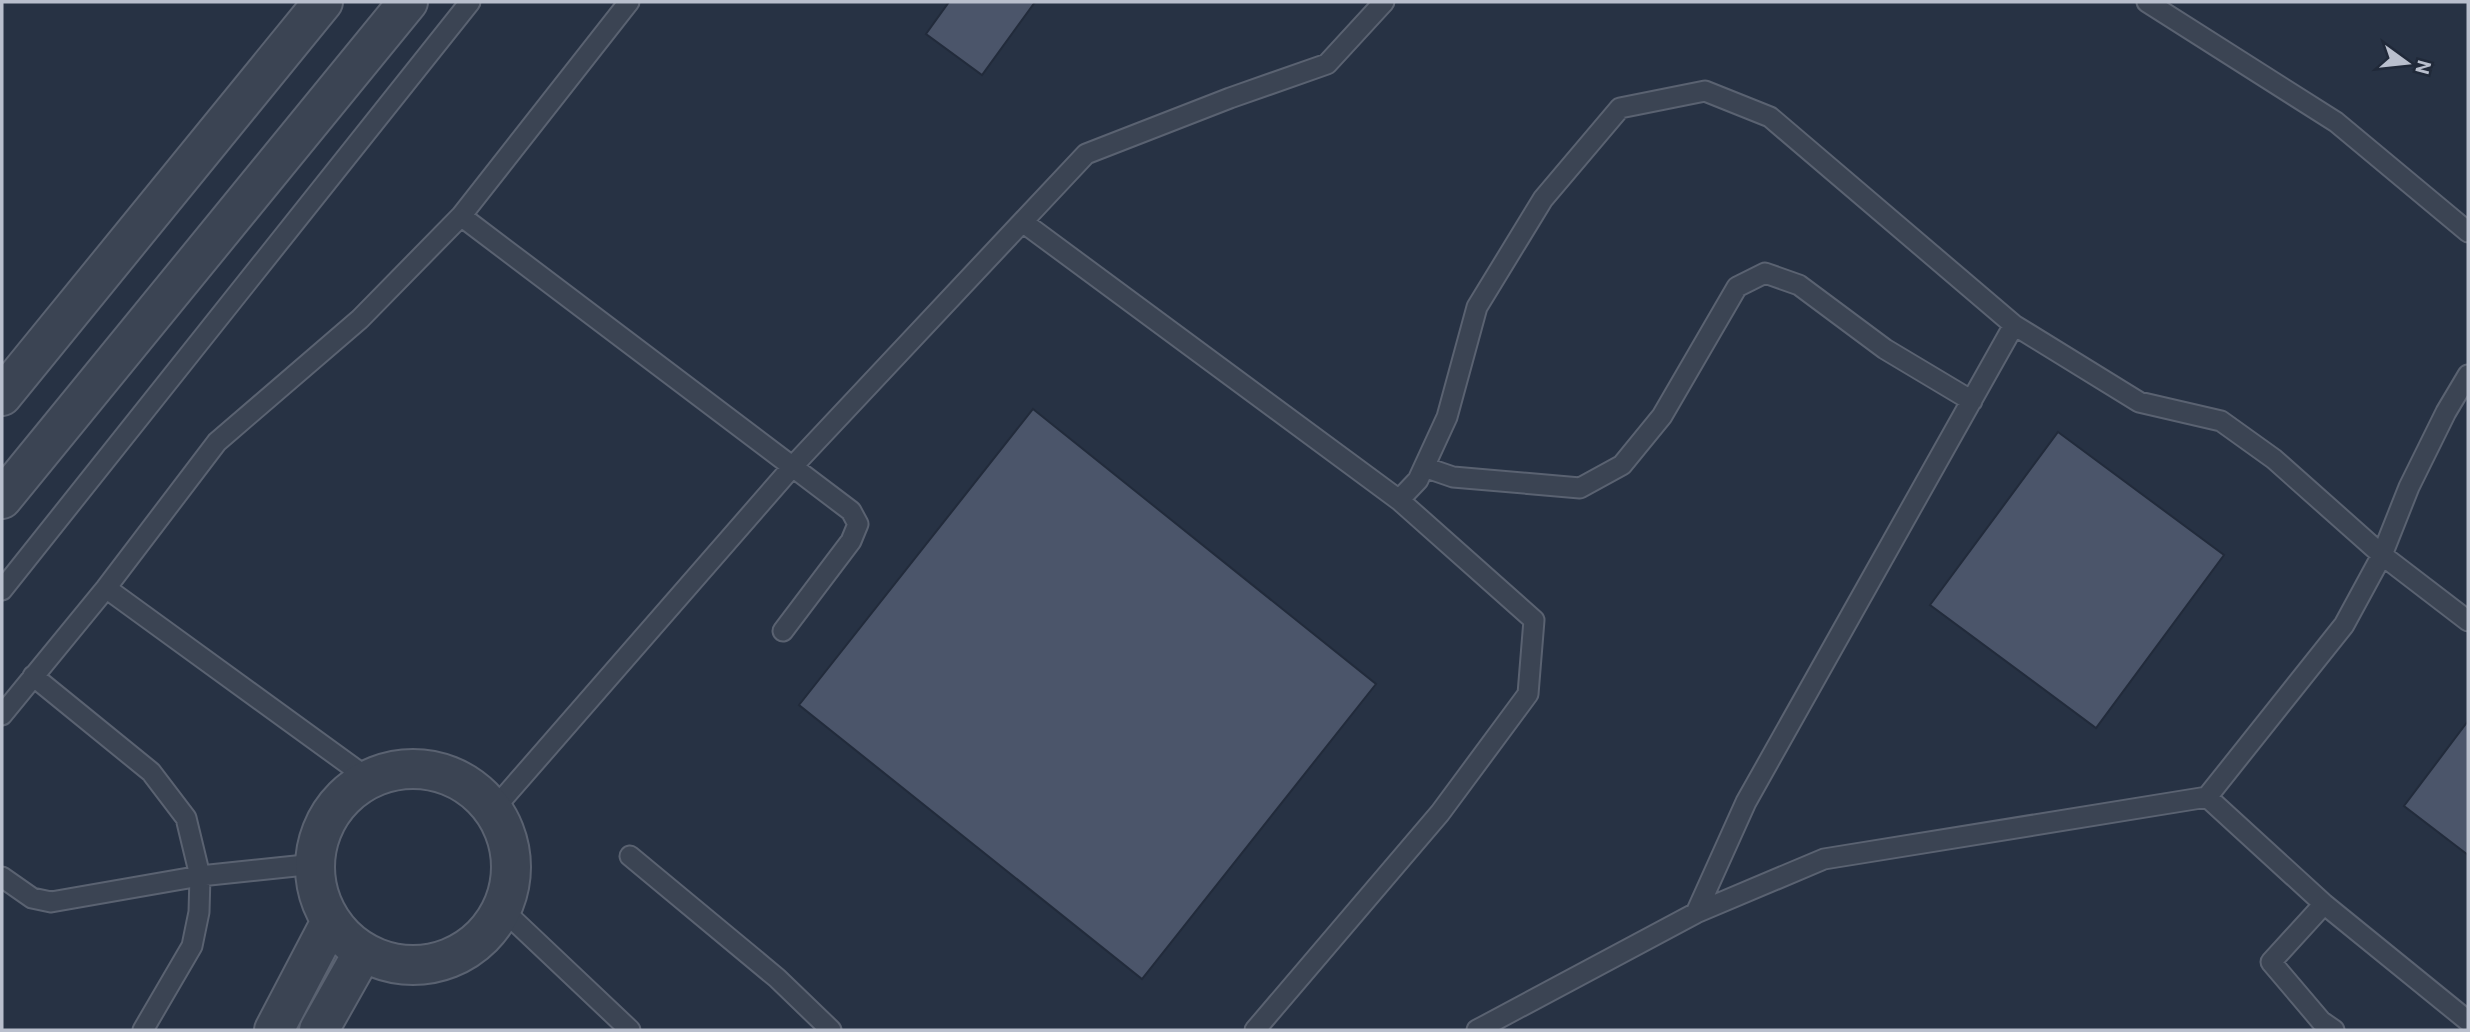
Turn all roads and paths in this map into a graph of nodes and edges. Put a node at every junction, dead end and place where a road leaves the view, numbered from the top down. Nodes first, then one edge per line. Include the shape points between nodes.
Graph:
1 (323, 2) edge
2 (408, 2) edge
3 (470, 2) edge
4 (629, 2) edge
5 (1384, 2) edge
6 (2147, 2) edge
7 (461, 216) junction
8 (1024, 223) junction
9 (2468, 232) edge
10 (2014, 325) junction
11 (2468, 375) edge
12 (2, 396) edge
13 (1972, 401) junction
14 (793, 466) junction
15 (1424, 467) junction
16 (2, 499) edge
17 (1399, 500) junction
18 (2382, 555) junction
19 (106, 588) junction
20 (2, 590) edge
21 (2468, 621) edge
22 (783, 631) dead end
23 (33, 676) junction
24 (2, 715) edge
25 (369, 779) junction
26 (2207, 797) junction
27 (494, 810) junction
28 (630, 856) dead end
29 (315, 864) junction
30 (200, 876) junction
31 (2, 877) edge
32 (2324, 904) junction
33 (502, 909) junction
34 (1696, 913) junction
35 (331, 921) junction
36 (363, 952) junction
37 (2468, 1021) edge
38 (143, 1030) edge
39 (274, 1030) edge
40 (319, 1030) edge
41 (630, 1030) edge
42 (831, 1030) edge
43 (1255, 1030) edge
44 (1476, 1030) edge
45 (2334, 1030) edge

1 - 12 street
2 - 16 street
3 - 20 lane
4 - 7 lane
5 - 8 lane via 1327,64 1086,154
6 - 9 lane via 2336,121
7 - 14 lane
7 - 19 lane via 360,319 217,442
8 - 14 lane
8 - 17 lane
10 - 13 lane
10 - 15 lane via 1770,117 1705,91 1620,108 1544,199 1477,307 1447,417
10 - 18 lane via 2139,402 2221,421 2274,459
11 - 18 lane via 2409,487
13 - 15 lane via 1885,349 1799,285 1765,273 1737,287 1662,416 1622,465 1580,488 1452,477
13 - 34 lane via 1746,802
14 - 22 lane via 851,511 858,524 851,541
14 - 27 lane
15 - 17 lane
17 - 43 lane via 1534,620 1528,694 1440,813
18 - 21 lane
18 - 26 lane via 2344,625
19 - 23 lane
19 - 25 lane
23 - 24 lane
23 - 30 lane via 151,772 186,818
25 - 27 street via 424,769 475,790
25 - 29 street via 331,814
26 - 32 lane
26 - 34 lane via 1824,859
27 - 33 street via 506,833 511,858 510,884
28 - 42 lane via 777,978
29 - 30 lane
29 - 35 street via 316,884
30 - 31 lane via 51,902 32,898
30 - 38 lane via 192,946
32 - 37 lane
32 - 45 lane via 2271,962
33 - 36 street via 483,936 457,956 426,965 393,964
33 - 41 lane
34 - 44 lane
35 - 36 street
35 - 39 street
36 - 40 street

